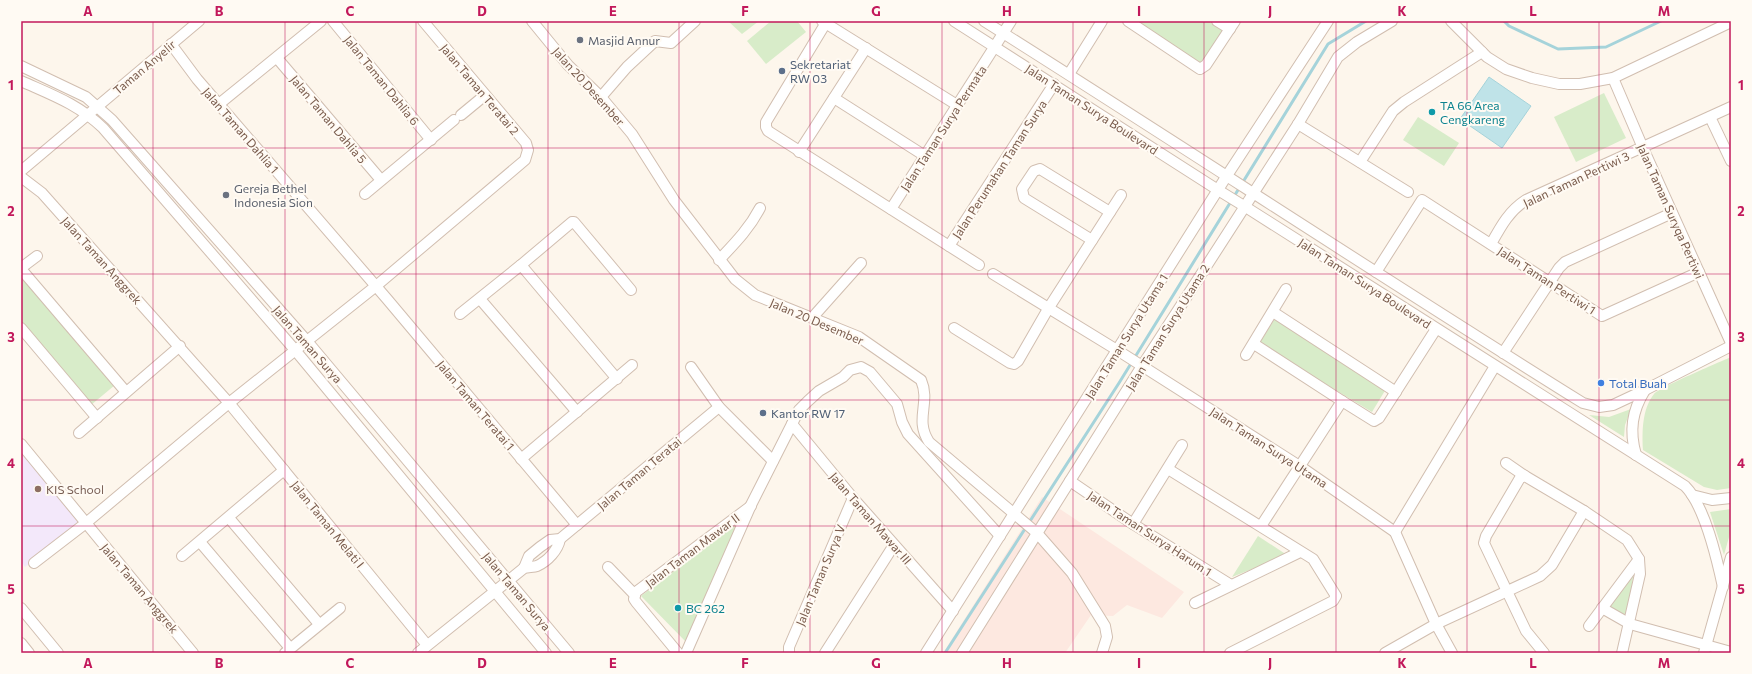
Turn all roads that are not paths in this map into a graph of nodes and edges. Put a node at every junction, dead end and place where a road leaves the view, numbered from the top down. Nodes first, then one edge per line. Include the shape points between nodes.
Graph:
1 (199, 21) edge
2 (321, 21) edge
3 (333, 21) edge
4 (422, 21) edge
5 (532, 21) edge
6 (695, 21) edge
7 (954, 21) edge
8 (984, 21) edge
9 (1012, 21) edge
10 (1102, 21) edge
11 (1128, 21) edge
12 (1216, 21) edge
13 (1328, 21) edge
14 (1392, 21) edge
15 (1451, 21) edge
16 (825, 22) edge
17 (1731, 22) edge
18 (1232, 25) edge
19 (1003, 33) junction
20 (171, 44) junction
21 (995, 47) junction
22 (866, 48) junction
23 (1482, 52) junction
24 (277, 58) junction
25 (21, 66) edge
26 (1069, 74) junction
27 (1613, 78) junction
28 (21, 81) edge
29 (1054, 84) junction
30 (484, 96) junction
31 (601, 97) junction
32 (834, 98) junction
33 (219, 104) junction
34 (958, 105) junction
35 (98, 107) junction
36 (1731, 107) edge
37 (89, 115) junction
38 (1710, 117) junction
39 (1298, 124) junction
40 (431, 140) junction
41 (1643, 148) junction
42 (799, 152) junction
43 (925, 156) junction
44 (1731, 161) edge
45 (1360, 162) junction
46 (21, 172) edge
47 (21, 177) edge
48 (1229, 179) junction
49 (381, 180) junction
50 (1249, 191) junction
51 (1221, 192) junction
52 (1408, 192) dead end
53 (365, 194) dead end
54 (1121, 195) dead end
55 (1241, 204) junction
56 (760, 208) dead end
57 (891, 209) junction
58 (1110, 212) junction
59 (1672, 213) junction
60 (1092, 240) junction
61 (1491, 244) junction
62 (948, 246) junction
63 (37, 256) dead end
64 (719, 260) junction
65 (861, 263) dead end
66 (521, 265) junction
67 (979, 265) dead end
68 (21, 268) edge
69 (1376, 272) junction
70 (1699, 272) junction
71 (993, 274) dead end
72 (1550, 282) junction
73 (376, 286) junction
74 (1286, 289) dead end
75 (632, 290) dead end
76 (480, 299) junction
77 (1048, 309) junction
78 (1272, 312) junction
79 (460, 314) dead end
80 (812, 318) junction
81 (21, 328) edge
82 (954, 328) dead end
83 (1436, 329) junction
84 (307, 341) junction
85 (1254, 344) junction
86 (1731, 344) edge
87 (180, 346) junction
88 (295, 350) junction
89 (1120, 351) junction
90 (1503, 353) junction
91 (1246, 355) dead end
92 (1139, 364) junction
93 (632, 365) dead end
94 (1495, 366) junction
95 (691, 367) dead end
96 (617, 378) junction
97 (1645, 390) junction
98 (126, 392) junction
99 (1396, 392) junction
100 (1342, 401) junction
101 (229, 403) junction
102 (719, 407) junction
103 (578, 412) junction
104 (97, 418) junction
105 (1372, 420) junction
106 (792, 424) junction
107 (1384, 427) dead end
108 (79, 433) dead end
109 (21, 444) edge
110 (1182, 445) dead end
111 (1636, 455) junction
112 (521, 459) junction
113 (773, 462) junction
114 (1506, 463) dead end
115 (1301, 466) junction
116 (1168, 469) junction
117 (284, 470) junction
118 (1525, 476) junction
119 (1070, 481) junction
120 (1692, 495) junction
121 (853, 498) junction
122 (1731, 498) edge
123 (751, 505) junction
124 (1584, 511) junction
125 (1016, 517) junction
126 (229, 518) junction
127 (86, 523) junction
128 (1133, 524) junction
129 (577, 525) junction
130 (1261, 526) junction
131 (1034, 531) junction
132 (1395, 532) junction
133 (1000, 536) junction
134 (200, 542) junction
135 (894, 545) junction
136 (1300, 552) junction
137 (182, 556) dead end
138 (1731, 556) edge
139 (1639, 559) junction
140 (34, 563) dead end
141 (608, 567) dead end
142 (508, 580) junction
143 (1231, 585) junction
144 (1723, 587) junction
145 (494, 591) junction
146 (1507, 591) junction
147 (635, 595) junction
148 (1195, 603) dead end
149 (21, 608) edge
150 (340, 608) dead end
151 (1602, 608) junction
152 (953, 611) junction
153 (26, 621) edge
154 (320, 624) junction
155 (1436, 624) junction
156 (1630, 624) junction
157 (1589, 626) dead end
158 (21, 643) edge
159 (428, 645) junction
160 (1705, 649) edge
161 (287, 650) edge
162 (1731, 652) edge
163 (30, 653) edge
164 (58, 653) edge
165 (194, 653) edge
166 (418, 653) edge
167 (546, 653) edge
168 (569, 653) edge
169 (678, 653) edge
170 (686, 653) edge
171 (789, 653) edge
172 (825, 653) edge
173 (926, 653) edge
174 (962, 653) edge
175 (1102, 653) edge
176 (1230, 653) edge
177 (1385, 653) edge
178 (1452, 653) edge
179 (1544, 653) edge
180 (1622, 653) edge

1 - 20 street, Taman Anyelir
2 - 24 street
3 - 40 street, Jalan Taman Dahlia 6
4 - 30 street, Jalan Taman Teratai 2
5 - 31 street, Jalan 20 Desember via 568,65
6 - 31 street via 671,44 655,42 627,67
7 - 21 street, Jalan Taman Surya Boulevard
8 - 19 street, Jalan Taman Surya Boulevard
9 - 19 street, Jalan Taman Surya Permata
10 - 26 street
11 - 18 street via 1199,70
12 - 18 street
13 - 48 street, Jalan Taman Surya Utama 1
14 - 39 street, Jalan Taman Surya Utama 2 via 1338,57
15 - 23 street
16 - 22 street
16 - 42 street, Jalan Perumahan Taman Surya via 766,122 768,131
17 - 27 street
19 - 21 street, Jalan Taman Surya Permata
19 - 26 street, Jalan Taman Surya Boulevard
20 - 33 street, Jalan Taman Dahlia 1
20 - 35 street, Taman Anyelir
21 - 29 street, Jalan Taman Surya Boulevard
21 - 34 street, Jalan Taman Surya Permata
22 - 32 street
22 - 34 street
23 - 27 street via 1506,69 1559,84 1580,84
23 - 45 street via 1393,111
24 - 33 street
24 - 49 street, Jalan Taman Dahlia 5
25 - 35 street, Jalan Taman Surya via 72,90
26 - 48 street, Jalan Taman Surya Boulevard
27 - 41 street, Jalan Taman Suryqa Pertiwi
28 - 37 street, Jalan Taman Surya via 76,106
29 - 51 street, Jalan Taman Surya Boulevard
29 - 62 street, Jalan Perumahan Taman Surya
30 - 40 street
30 - 73 street, Jalan Taman Teratai 2 via 526,143 528,150 525,160
31 - 64 street, Jalan 20 Desember via 632,134 674,200
32 - 42 street
32 - 43 street
33 - 73 street, Jalan Taman Dahlia 1
34 - 43 street, Jalan Taman Surya Permata
35 - 37 street, Taman Anyelir
35 - 84 street, Jalan Taman Surya
36 - 38 street, Jalan Taman Pertiwi 3
37 - 46 street, Taman Anyelir
37 - 88 street, Jalan Taman Surya
38 - 41 street, Jalan Taman Pertiwi 3
38 - 44 street
39 - 45 street
39 - 50 street, Jalan Taman Surya Utama 2
40 - 49 street
41 - 59 street, Jalan Taman Suryqa Pertiwi
41 - 61 street, Jalan Taman Pertiwi 3 via 1526,200 1507,216
42 - 57 street, Jalan Perumahan Taman Surya
43 - 57 street, Jalan Taman Surya Permata
45 - 52 street
47 - 87 street, Jalan Taman Anggrek via 42,193
48 - 50 street, Jalan Taman Surya Boulevard
48 - 51 street, Jalan Taman Surya Utama 1
49 - 53 street
50 - 55 street, Jalan Taman Surya Utama 2
50 - 69 street, Jalan Taman Surya Boulevard
51 - 55 street, Jalan Taman Surya Boulevard
51 - 89 street, Jalan Taman Surya Utama 1
54 - 58 street
55 - 83 street, Jalan Taman Surya Boulevard
55 - 92 street, Jalan Taman Surya Utama 2
56 - 64 street via 741,238
57 - 62 street, Jalan Perumahan Taman Surya
58 - 60 street
58 - 60 street via 1040,169 1034,171 1022,189 1024,198
59 - 70 street, Jalan Taman Suryqa Pertiwi
59 - 72 street via 1565,262
60 - 77 street
61 - 69 street, Jalan Taman Pertiwi 1 via 1422,200
61 - 72 street, Jalan Taman Pertiwi 1
62 - 67 street
63 - 68 street
64 - 80 street, Jalan 20 Desember via 735,279 755,294
65 - 80 street
66 - 75 street via 574,222
66 - 76 street
66 - 96 street
68 - 98 street
69 - 90 street, Jalan Taman Surya Boulevard
70 - 72 street, Jalan Taman Pertiwi 1 via 1602,316
70 - 86 street, Jalan Taman Suryqa Pertiwi
71 - 77 street, Jalan Taman Surya Utama
72 - 90 street
73 - 84 street
73 - 112 street, Jalan Taman Teratai 1
74 - 78 street
76 - 79 street
76 - 103 street
77 - 82 street via 1014,364
77 - 89 street, Jalan Taman Surya Utama
78 - 85 street
78 - 99 street
80 - 125 street, Jalan 20 Desember via 859,337 921,380 925,390 921,423 923,434
81 - 104 street
83 - 94 street, Jalan Taman Surya Boulevard
83 - 99 street
84 - 88 street
84 - 142 street, Jalan Taman Surya
85 - 91 street
85 - 100 street
86 - 97 street, Jalan Taman Surya Boulevard
87 - 98 street
87 - 101 street, Jalan Taman Anggrek
88 - 101 street
88 - 145 street, Jalan Taman Surya
89 - 92 street, Jalan Taman Surya Utama
89 - 125 street, Jalan Taman Surya Utama 1
90 - 97 street, Jalan Taman Surya Boulevard via 1588,405 1613,405
92 - 115 street, Jalan Taman Surya Utama
92 - 119 street, Jalan Taman Surya Utama 2
93 - 96 street
94 - 111 street, Jalan Taman Surya Boulevard
94 - 132 street
95 - 102 street
96 - 103 street
97 - 111 street via 1633,418 1632,439
98 - 104 street
99 - 105 street via 1379,418
100 - 105 street
100 - 115 street
101 - 117 street, Jalan Taman Melati I
101 - 127 street
102 - 113 street
102 - 129 street, Jalan Taman Teratai
103 - 112 street
104 - 108 street
105 - 107 street
106 - 113 street
106 - 121 street, Jalan Taman Mawar III
106 - 133 street via 803,406 819,391 853,368 866,369 897,404 908,434
109 - 127 street, Jalan Taman Anggrek
110 - 116 street
111 - 120 street, Jalan Taman Surya Boulevard via 1680,483
112 - 129 street, Jalan Taman Teratai 1
113 - 123 street
114 - 118 street
115 - 130 street
115 - 132 street, Jalan Taman Surya Utama
116 - 128 street
116 - 130 street
117 - 126 street
117 - 159 street, Jalan Taman Melati I
118 - 124 street
118 - 146 street via 1520,478 1484,543
119 - 128 street, Jalan Taman Surya Harum 1
119 - 131 street, Jalan Taman Surya Utama 2
120 - 122 street via 1712,500
120 - 144 street, Jalan Taman Surya Boulevard via 1710,538
121 - 135 street, Jalan Taman Mawar III
121 - 171 street, Jalan Taman Surya V via 789,647
123 - 147 street, Jalan Taman Mawar II
123 - 170 street
124 - 139 street via 1627,540
124 - 146 street via 1547,570 1540,576
125 - 131 street, Jalan 20 Desember
125 - 133 street, Jalan Taman Surya Utama 1
126 - 134 street
126 - 154 street
127 - 140 street
127 - 165 street, Jalan Taman Anggrek
128 - 143 street, Jalan Taman Surya Harum 1
129 - 142 street, Jalan Taman Teratai via 560,539 550,540 540,547 529,556 524,568
130 - 136 street
131 - 174 street, Jalan Taman Surya Utama 2
131 - 175 street, Jalan 20 Desember via 1072,573 1105,626 1107,638
132 - 155 street
133 - 152 street, Jalan Taman Surya Utama 1
134 - 137 street
134 - 161 street
135 - 152 street, Jalan Taman Mawar III
135 - 172 street
136 - 143 street
136 - 176 street via 1314,559 1336,599
138 - 144 street
139 - 151 street
139 - 156 street via 1640,574
141 - 147 street
142 - 145 street, Jalan Taman Teratai
142 - 168 street, Jalan Taman Surya
143 - 148 street
144 - 160 street
145 - 159 street, Jalan Taman Teratai
145 - 167 street, Jalan Taman Surya
146 - 155 street
146 - 179 street via 1526,631
147 - 169 street, Jalan Taman Mawar II via 636,602
149 - 153 street
150 - 154 street
151 - 156 street
151 - 157 street
152 - 173 street, Jalan Taman Surya Utama 1
153 - 164 street
154 - 161 street
155 - 177 street
155 - 178 street
156 - 160 street
156 - 180 street
158 - 163 street
159 - 166 street, Jalan Taman Teratai
160 - 162 street

